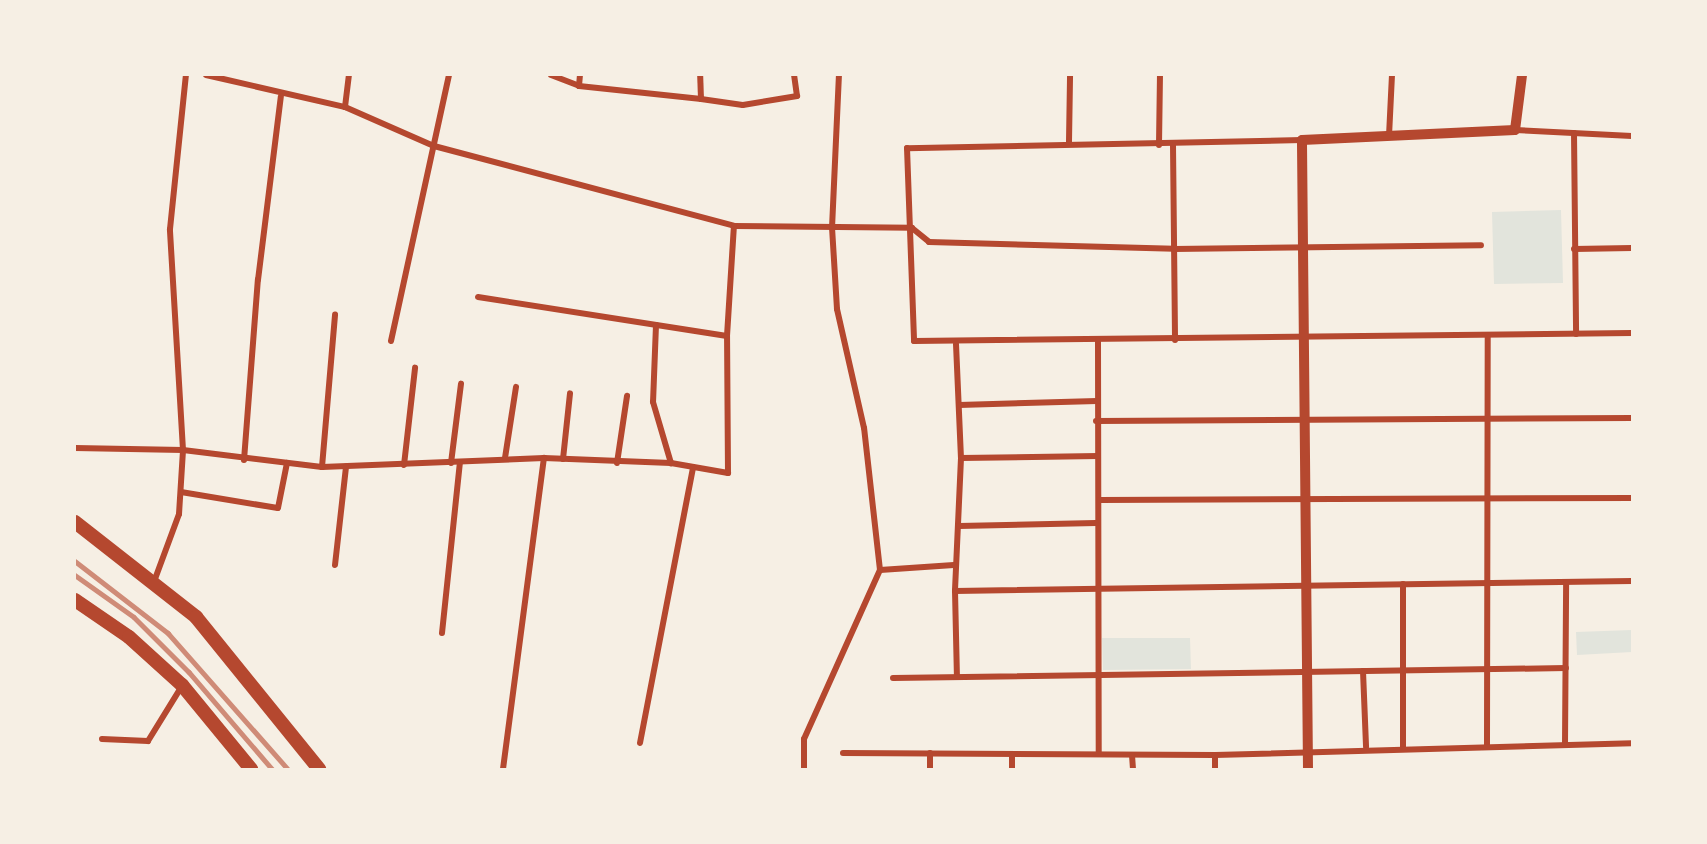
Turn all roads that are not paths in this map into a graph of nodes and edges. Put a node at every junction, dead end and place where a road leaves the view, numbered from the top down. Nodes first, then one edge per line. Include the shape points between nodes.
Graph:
1 (186, 75) edge
2 (206, 75) edge
3 (349, 75) edge
4 (449, 75) edge
5 (551, 75) edge
6 (580, 75) edge
7 (700, 75) edge
8 (794, 75) edge
9 (839, 75) edge
10 (1070, 75) edge
11 (1160, 75) edge
12 (1392, 75) edge
13 (1521, 75) edge
14 (579, 86) junction
15 (281, 96) junction
16 (701, 99) junction
17 (345, 107) junction
18 (1515, 130) junction
19 (1574, 133) junction
20 (1389, 136) junction
21 (1632, 136) edge
22 (1302, 140) junction
23 (1069, 142) junction
24 (1159, 145) junction
25 (1173, 145) junction
26 (434, 146) junction
27 (734, 226) junction
28 (832, 228) junction
29 (912, 228) junction
30 (1304, 245) junction
31 (1481, 245) dead end
32 (1632, 248) edge
33 (1174, 249) junction
34 (1574, 249) junction
35 (478, 297) dead end
36 (335, 315) dead end
37 (656, 325) junction
38 (1576, 333) junction
39 (1632, 333) edge
40 (1488, 335) junction
41 (727, 336) junction
42 (1304, 337) junction
43 (1175, 340) junction
44 (1098, 341) junction
45 (391, 342) dead end
46 (956, 344) junction
47 (415, 368) dead end
48 (461, 384) dead end
49 (516, 387) dead end
50 (570, 393) dead end
51 (627, 396) dead end
52 (1097, 401) junction
53 (959, 405) junction
54 (1305, 417) junction
55 (1489, 417) junction
56 (1632, 417) edge
57 (1096, 421) junction
58 (75, 448) edge
59 (183, 450) junction
60 (1098, 456) junction
61 (506, 458) junction
62 (544, 458) junction
63 (961, 458) junction
64 (563, 459) junction
65 (244, 460) junction
66 (287, 463) junction
67 (451, 463) junction
68 (460, 463) junction
69 (617, 463) junction
70 (671, 463) junction
71 (404, 465) junction
72 (322, 466) junction
73 (346, 467) junction
74 (693, 467) junction
75 (181, 492) junction
76 (1632, 498) edge
77 (1100, 500) junction
78 (1307, 500) junction
79 (1489, 500) junction
80 (75, 522) edge
81 (1096, 523) junction
82 (959, 526) junction
83 (954, 564) junction
84 (335, 565) dead end
85 (880, 570) junction
86 (155, 579) junction
87 (1632, 581) edge
88 (1566, 583) junction
89 (1403, 584) junction
90 (1485, 584) junction
91 (1306, 586) junction
92 (1098, 589) junction
93 (955, 591) junction
94 (75, 600) edge
95 (442, 633) dead end
96 (1566, 668) junction
97 (1485, 669) junction
98 (1405, 670) junction
99 (1307, 671) junction
100 (1363, 671) junction
101 (1098, 675) junction
102 (957, 677) junction
103 (893, 678) dead end
104 (182, 685) junction
105 (102, 739) dead end
106 (640, 743) dead end
107 (1632, 743) edge
108 (1487, 744) junction
109 (1565, 744) junction
110 (1366, 747) junction
111 (1403, 747) junction
112 (1308, 750) junction
113 (843, 753) dead end
114 (930, 753) junction
115 (1012, 754) junction
116 (1099, 754) junction
117 (1132, 755) junction
118 (1215, 755) junction
119 (251, 769) edge
120 (319, 769) edge
121 (503, 769) edge
122 (804, 769) edge
123 (930, 769) edge
124 (1012, 769) edge
125 (1133, 769) edge
126 (1215, 769) edge
127 (1308, 769) edge

1 - 59 street via 170,229
2 - 15 street
3 - 17 street
4 - 26 street
5 - 14 street
6 - 14 street
7 - 16 street
8 - 16 street via 797,96 743,105
9 - 28 street
10 - 23 street
11 - 24 street
12 - 20 street
13 - 18 street
14 - 16 street
15 - 17 street
15 - 65 street via 258,280
17 - 26 street
18 - 19 street
18 - 20 street
19 - 21 street
19 - 34 street
20 - 22 street
22 - 25 street
22 - 30 street
23 - 24 street
23 - 29 street via 907,148
24 - 25 street
25 - 33 street
26 - 27 street
26 - 45 street
27 - 28 street
27 - 41 street
28 - 29 street
28 - 85 street via 837,309 864,428
29 - 33 street via 929,242
29 - 46 street via 914,341
30 - 31 street
30 - 33 street
30 - 42 street
32 - 34 street
33 - 43 street
34 - 38 street
35 - 37 street
36 - 72 street
37 - 41 street
37 - 70 street via 653,402
38 - 39 street
38 - 40 street
40 - 42 street
40 - 55 street
41 - 74 street via 728,473
42 - 43 street
42 - 54 street
43 - 44 street
44 - 46 street
44 - 52 street
46 - 53 street
47 - 71 street
48 - 67 street
49 - 61 street
50 - 64 street
51 - 69 street
52 - 53 street
52 - 57 street
53 - 63 street
54 - 55 street
54 - 57 street
54 - 78 street
55 - 56 street
55 - 79 street
57 - 60 street
58 - 59 street
59 - 65 street
59 - 75 street
60 - 63 street
60 - 77 street
61 - 62 street
61 - 68 street
62 - 64 street
62 - 121 street
63 - 82 street
64 - 69 street
65 - 66 street
66 - 72 street
66 - 75 street via 284,503 278,508
67 - 68 street
67 - 71 street
68 - 95 street
69 - 70 street
70 - 74 street
71 - 73 street
72 - 73 street
73 - 84 street
74 - 106 street
75 - 86 street via 179,514
76 - 79 street
77 - 78 street
77 - 81 street
78 - 79 street
78 - 91 street
79 - 90 street
80 - 86 main road
81 - 82 street
81 - 92 street
82 - 83 street
83 - 85 street
83 - 93 street
85 - 122 street via 804,739
86 - 120 main road via 196,617
87 - 88 street
88 - 90 street
88 - 96 street
89 - 90 street
89 - 91 street
89 - 98 street
90 - 97 street
91 - 92 street
91 - 99 street
92 - 93 street
92 - 101 street
93 - 102 street
94 - 104 main road via 129,637
96 - 97 street
96 - 109 street
97 - 98 street
97 - 108 street
98 - 100 street
98 - 111 street
99 - 100 street
99 - 101 street
99 - 112 street
100 - 110 street
101 - 102 street
101 - 116 street
102 - 103 street
104 - 105 street via 148,741
104 - 119 main road
107 - 109 street
108 - 109 street
108 - 111 street
110 - 111 street
110 - 112 street
112 - 118 street
112 - 127 street
113 - 114 street
114 - 115 street
114 - 123 street
115 - 116 street
115 - 124 street
116 - 117 street
117 - 118 street
117 - 125 street
118 - 126 street

